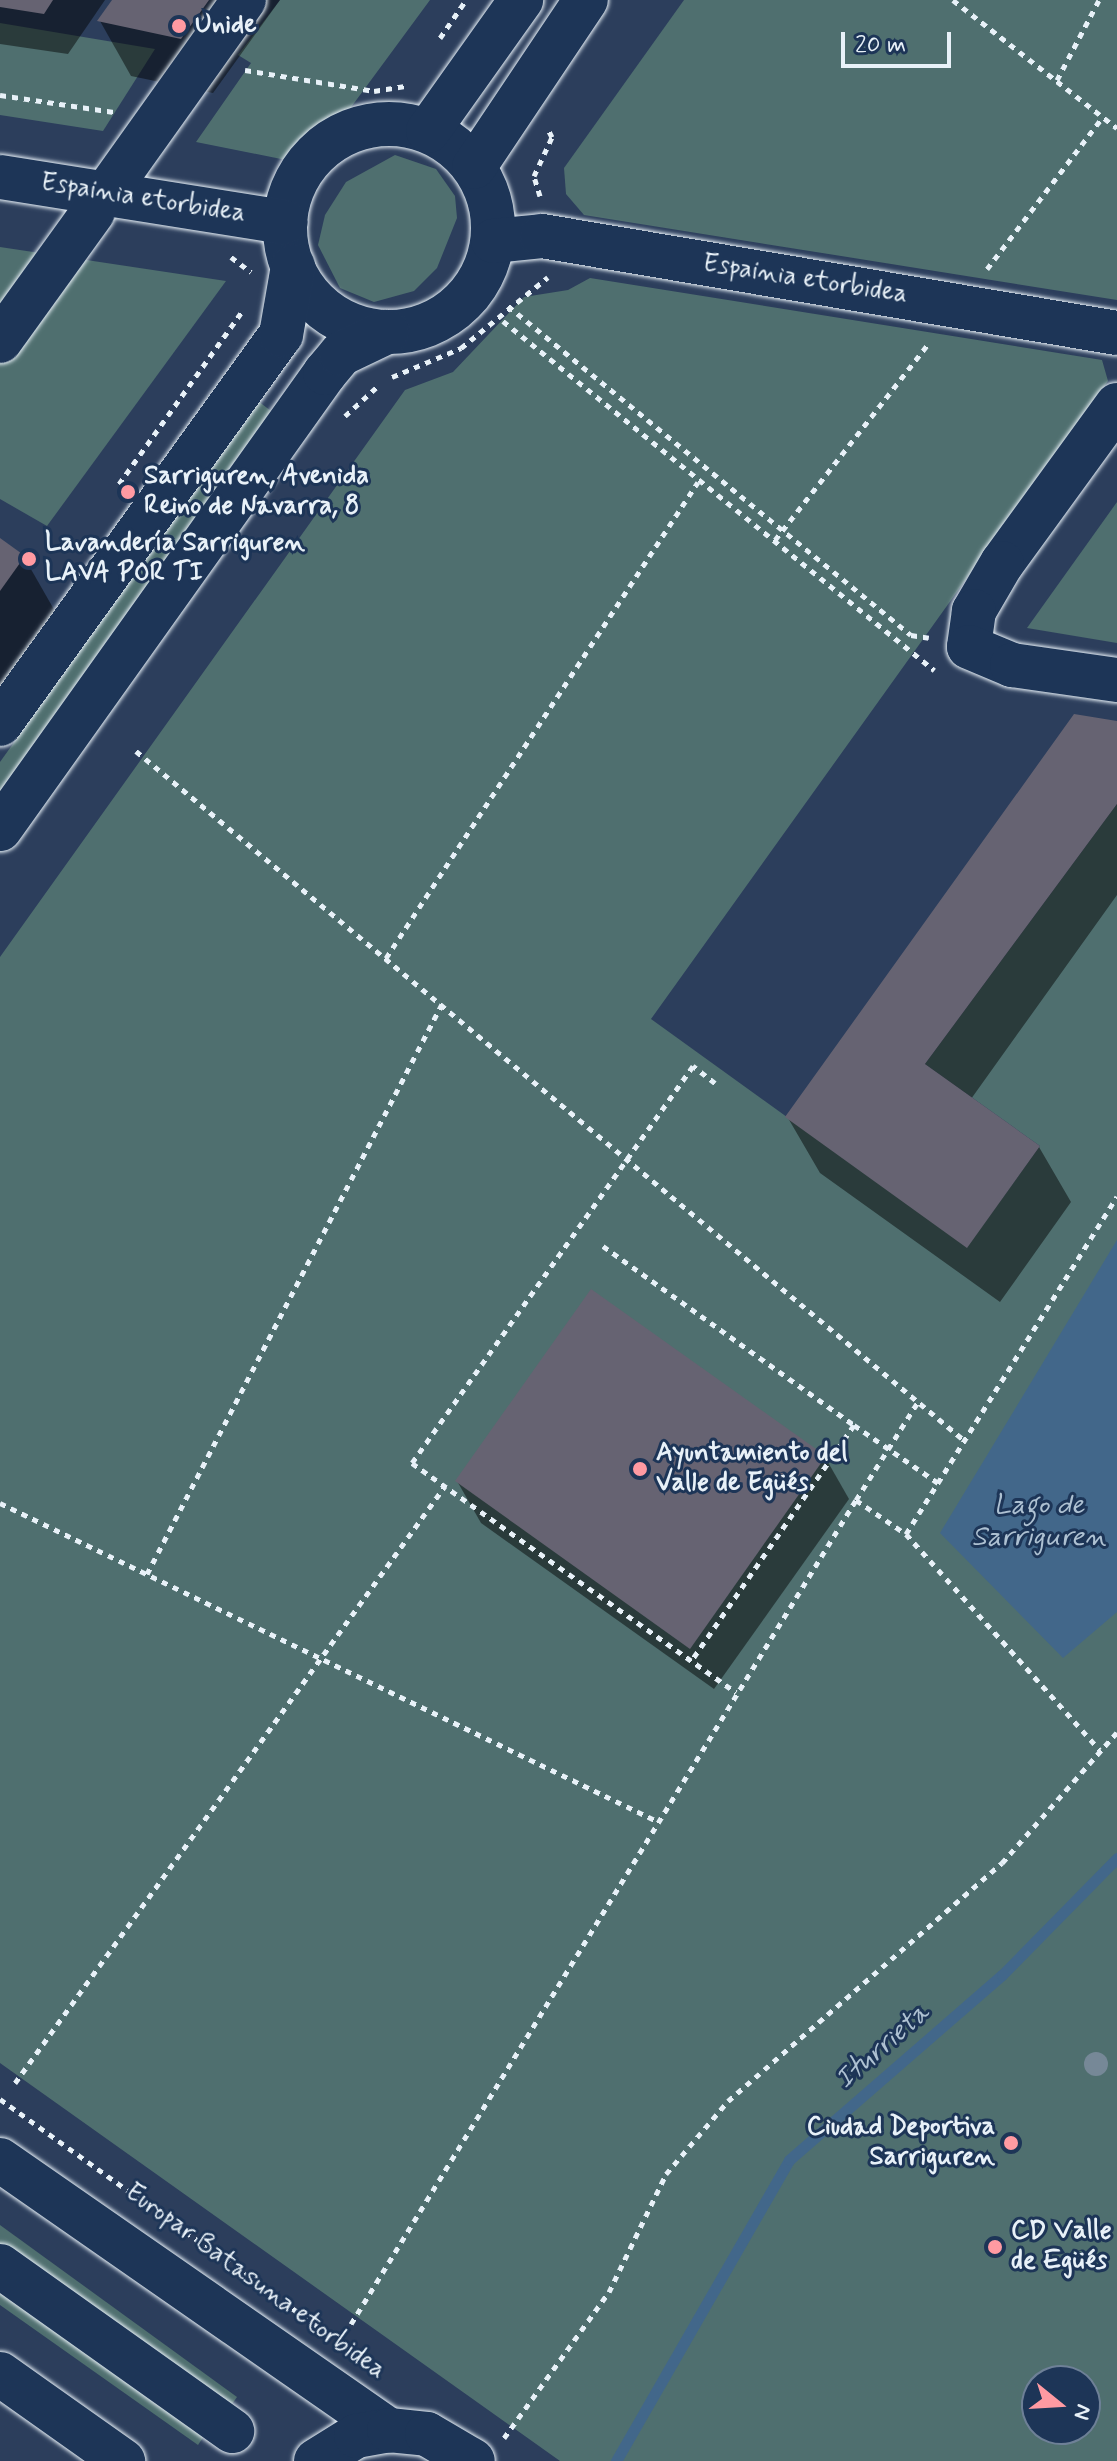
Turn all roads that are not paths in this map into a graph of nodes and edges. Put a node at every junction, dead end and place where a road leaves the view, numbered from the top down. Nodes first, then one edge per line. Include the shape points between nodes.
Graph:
1 (244, 0) edge
2 (521, 0) edge
3 (586, 0) edge
4 (428, 131) junction
5 (474, 167) junction
6 (0, 177) edge
7 (285, 222) junction
8 (493, 241) junction
9 (274, 274) junction
10 (387, 332) junction
11 (1117, 333) edge
12 (0, 341) edge
13 (1117, 405) edge
14 (1117, 680) edge
15 (0, 724) edge
16 (0, 829) edge
17 (0, 2160) edge
18 (0, 2266) edge
19 (0, 2374) edge
20 (389, 2430) junction
21 (232, 2431) dead end
22 (492, 2449) edge
23 (123, 2461) edge
24 (316, 2461) edge

1 - 12 street
2 - 4 street
3 - 5 street
4 - 5 street
4 - 7 street via 363,126 333,139 292,190
5 - 8 street via 493,215
6 - 7 street, Espainia etorbidea
7 - 9 street
8 - 10 street via 482,275 461,304 431,324
8 - 11 street, Espainia etorbidea via 542,236
9 - 10 street via 305,289 339,320
9 - 15 street via 281,335
10 - 16 street via 341,354 325,373
13 - 14 street via 1002,563 974,611 969,647 1012,665
17 - 20 street, Europar Batasuna etorbidea
18 - 21 street
19 - 23 street
20 - 22 street
20 - 24 street via 356,2436

